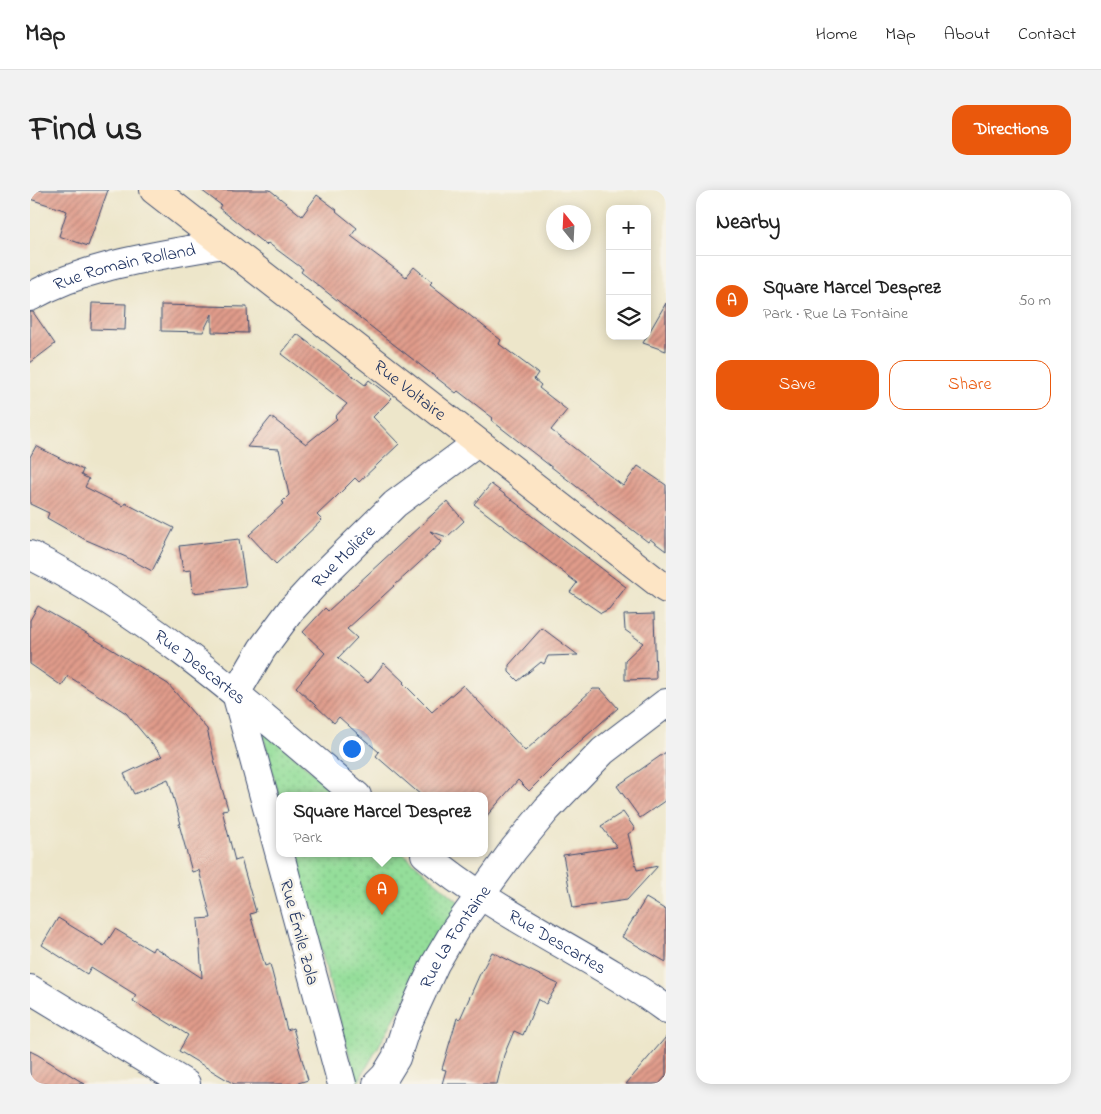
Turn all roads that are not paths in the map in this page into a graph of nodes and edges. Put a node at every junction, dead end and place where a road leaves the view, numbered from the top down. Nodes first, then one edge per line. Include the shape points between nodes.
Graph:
1 (154, 190) edge
2 (223, 244) junction
3 (30, 297) edge
4 (477, 443) junction
5 (30, 555) edge
6 (666, 589) edge
7 (236, 693) junction
8 (666, 703) edge
9 (352, 792) edge
10 (276, 841) edge
11 (280, 857) edge
12 (427, 857) edge
13 (480, 895) junction
14 (30, 989) edge
15 (666, 1009) edge
16 (186, 1084) edge
17 (342, 1084) edge
18 (377, 1084) edge

1 - 2 street, Rue Voltaire
2 - 3 street, Rue Romain Rolland via 90,271
2 - 4 street, Rue Voltaire
4 - 6 street, Rue Voltaire
4 - 7 street, Rue Molière via 395,504 326,572 291,610 262,649
5 - 7 street, Rue Descartes via 133,616
7 - 9 street, Rue Descartes
7 - 10 street, Rue Émile Zola
8 - 13 street, Rue La Fontaine via 582,772 547,809
11 - 17 street, Rue Émile Zola
12 - 13 street, Rue Descartes via 441,877
13 - 15 street, Rue Descartes
13 - 18 street, Rue La Fontaine via 451,928 406,1027 396,1058
14 - 16 street

